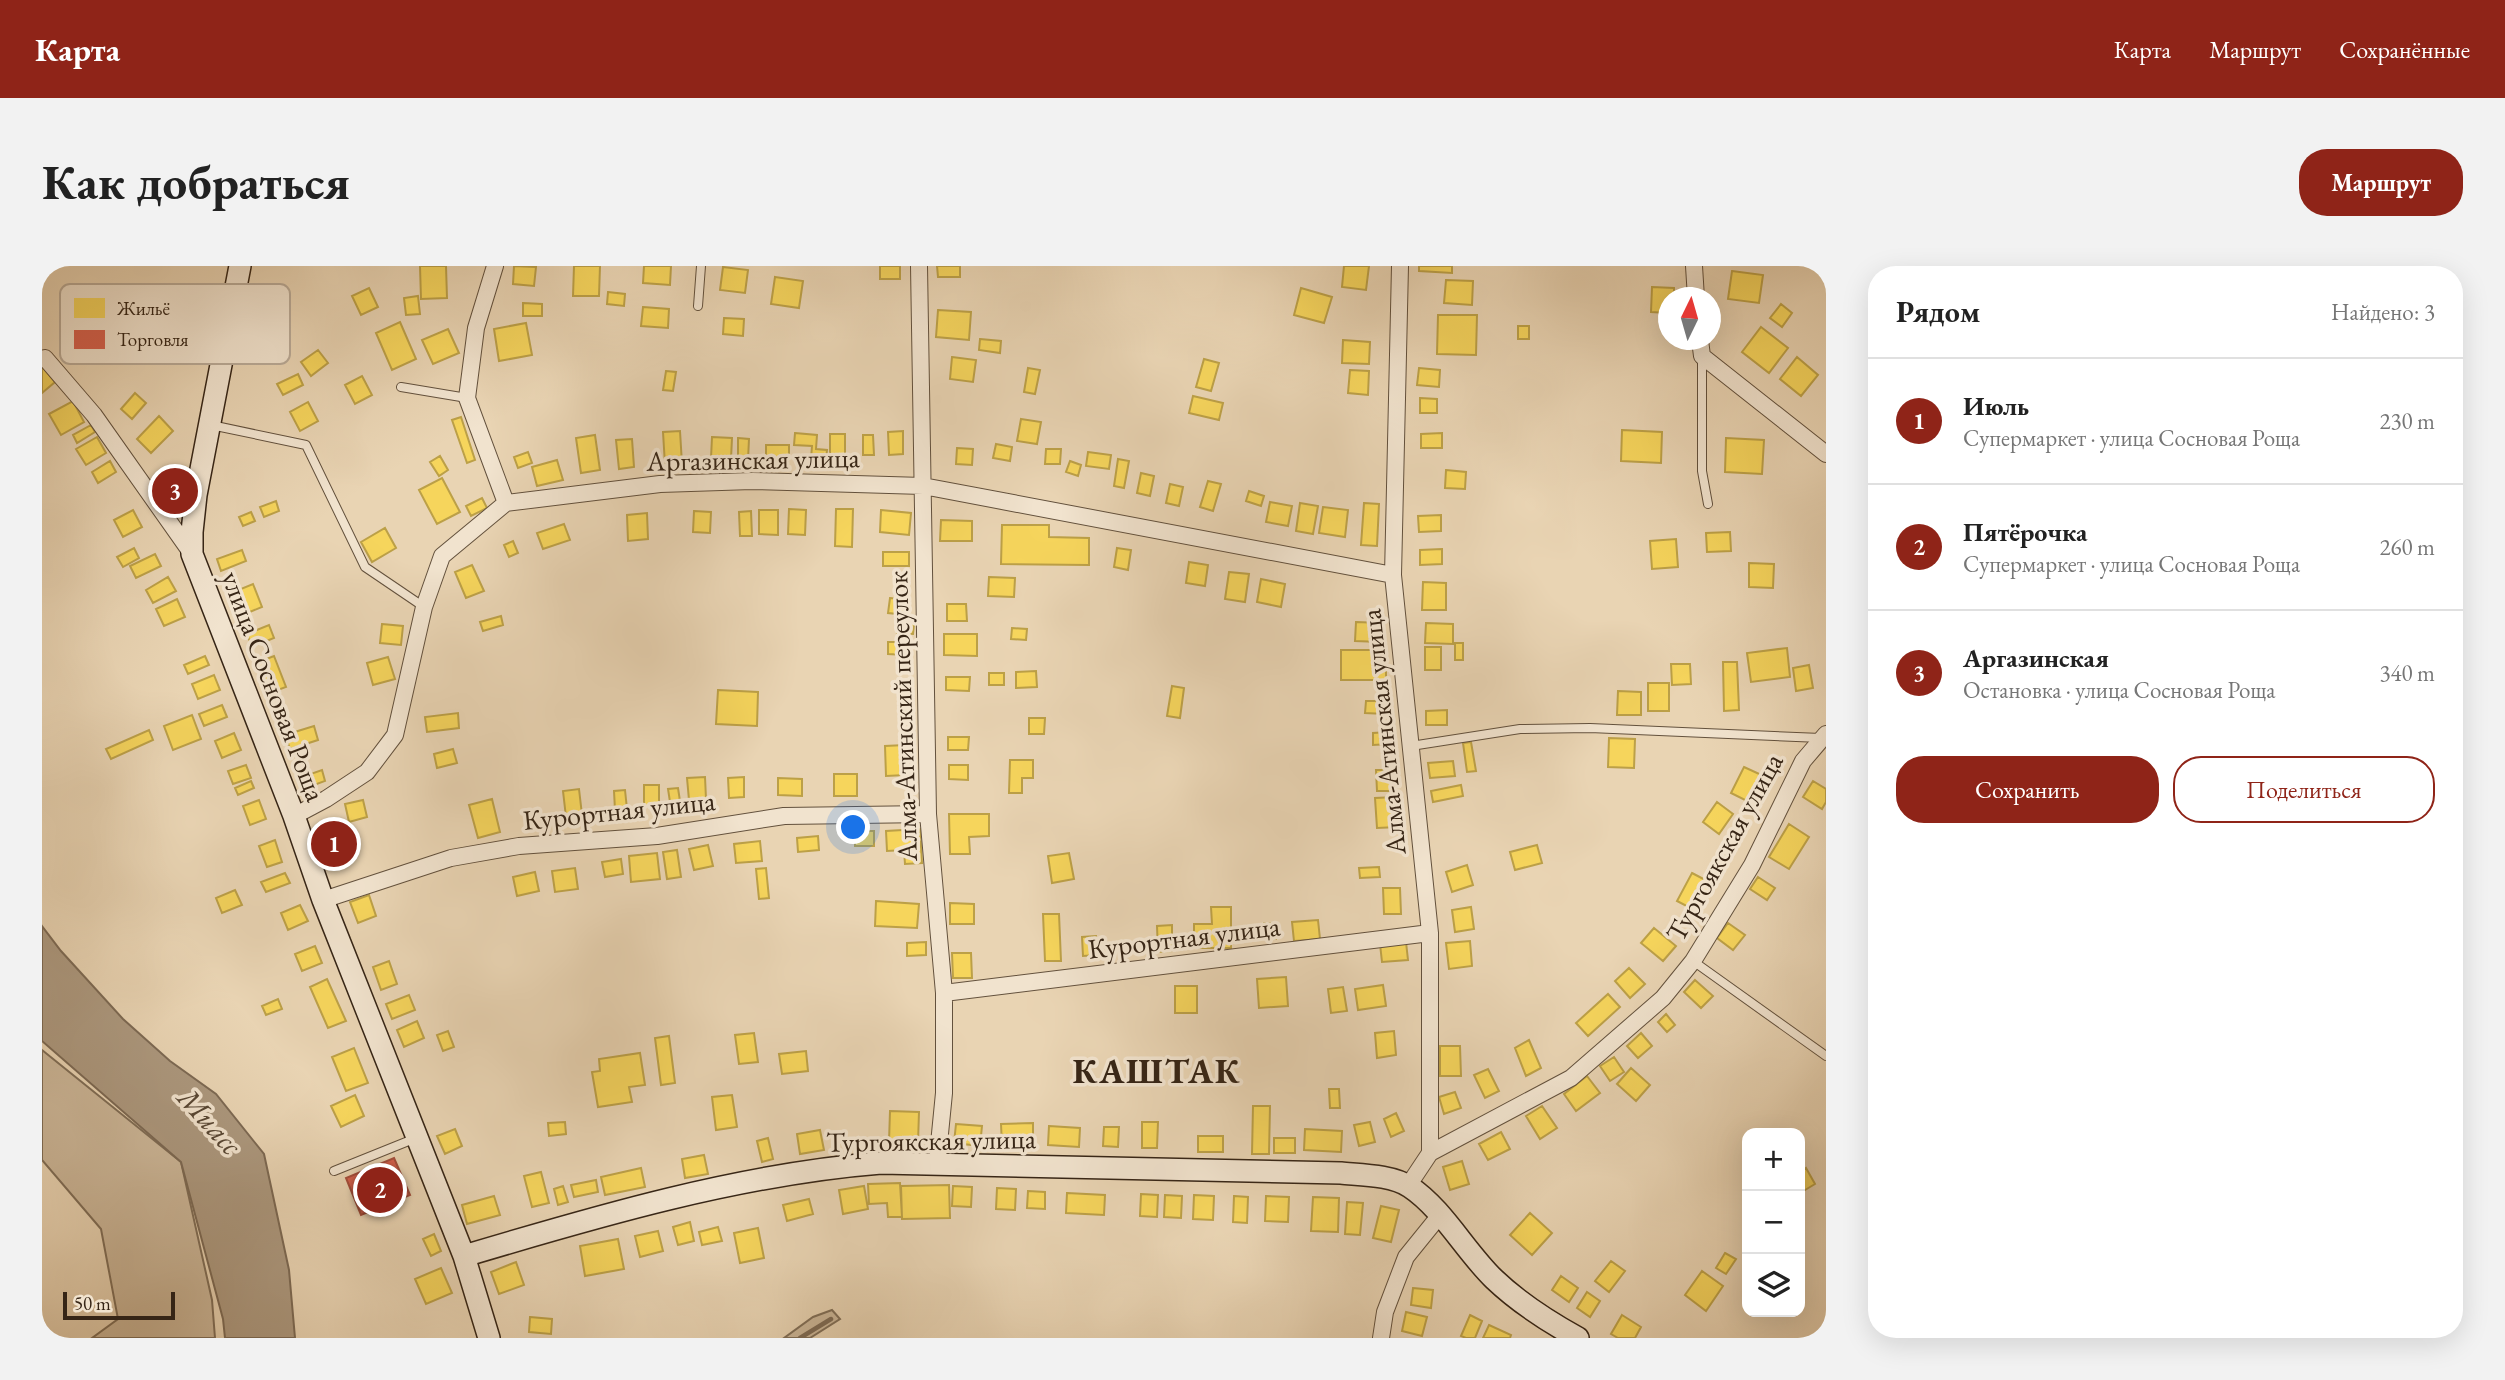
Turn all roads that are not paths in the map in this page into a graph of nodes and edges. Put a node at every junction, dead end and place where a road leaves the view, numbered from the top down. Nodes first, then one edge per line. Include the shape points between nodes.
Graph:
1 (240, 266) edge
2 (495, 266) edge
3 (701, 266) edge
4 (919, 266) edge
5 (1400, 266) edge
6 (1694, 266) edge
7 (237, 284) edge
8 (1695, 287) edge
9 (698, 306) dead end
10 (1701, 350) edge
11 (1703, 350) edge
12 (45, 358) dead end
13 (223, 364) edge
14 (401, 387) dead end
15 (467, 398) junction
16 (211, 425) junction
17 (1826, 454) edge
18 (923, 486) junction
19 (506, 503) junction
20 (1708, 504) dead end
21 (192, 554) junction
22 (1393, 575) junction
23 (424, 607) junction
24 (1823, 736) edge
25 (1411, 746) junction
26 (928, 814) junction
27 (294, 816) junction
28 (323, 900) junction
29 (1430, 933) junction
30 (1693, 961) junction
31 (944, 993) junction
32 (1826, 1056) edge
33 (417, 1137) junction
34 (1430, 1153) junction
35 (937, 1164) junction
36 (334, 1171) dead end
37 (1408, 1186) junction
38 (1440, 1215) junction
39 (464, 1256) junction
40 (489, 1338) edge
41 (1381, 1338) edge
42 (1578, 1338) edge

1 - 7 main road, улица Сосновая Роща
2 - 15 street via 476,328
3 - 9 lane
4 - 18 street, Алма-Атинский переулок
5 - 22 street, Алма-Атинская улица
6 - 8 street
10 - 20 lane via 1702,471
11 - 17 street
12 - 21 street, улица Сосновая Роща via 94,415
13 - 16 main road, улица Сосновая Роща
14 - 15 lane
15 - 19 street
16 - 21 main road, улица Сосновая Роща via 196,495
16 - 23 lane via 306,445 365,567
18 - 19 street, Аргазинская улица via 752,481 660,484
18 - 22 street, Аргазинская улица
18 - 26 street, Алма-Атинский переулок
19 - 23 street via 442,556
21 - 27 main road, улица Сосновая Роща
22 - 25 street, Алма-Атинская улица
23 - 27 street via 395,734 366,772
24 - 25 lane via 1520,729
24 - 30 street, Тургоякская улица via 1803,761 1752,865
25 - 29 street, Алма-Атинская улица
26 - 28 street, Курортная улица via 784,816 657,836 519,846 451,858
26 - 31 street, Алма-Атинский переулок
27 - 28 main road, улица Сосновая Роща
28 - 33 main road, улица Сосновая Роща
29 - 31 street, Курортная улица
29 - 34 street, Алма-Атинская улица
30 - 32 lane
30 - 34 street, Тургоякская улица via 1663,998 1571,1078
31 - 35 street, Алма-Атинский переулок via 944,1093
33 - 36 lane
33 - 39 main road, улица Сосновая Роща
34 - 37 street
35 - 37 main road, Тургоякская улица via 1341,1173
35 - 39 main road, Тургоякская улица via 881,1163 778,1175 572,1224
37 - 38 main road
38 - 41 street via 1406,1257 1385,1312
38 - 42 main road via 1493,1279
39 - 40 main road, улица Сосновая Роща

